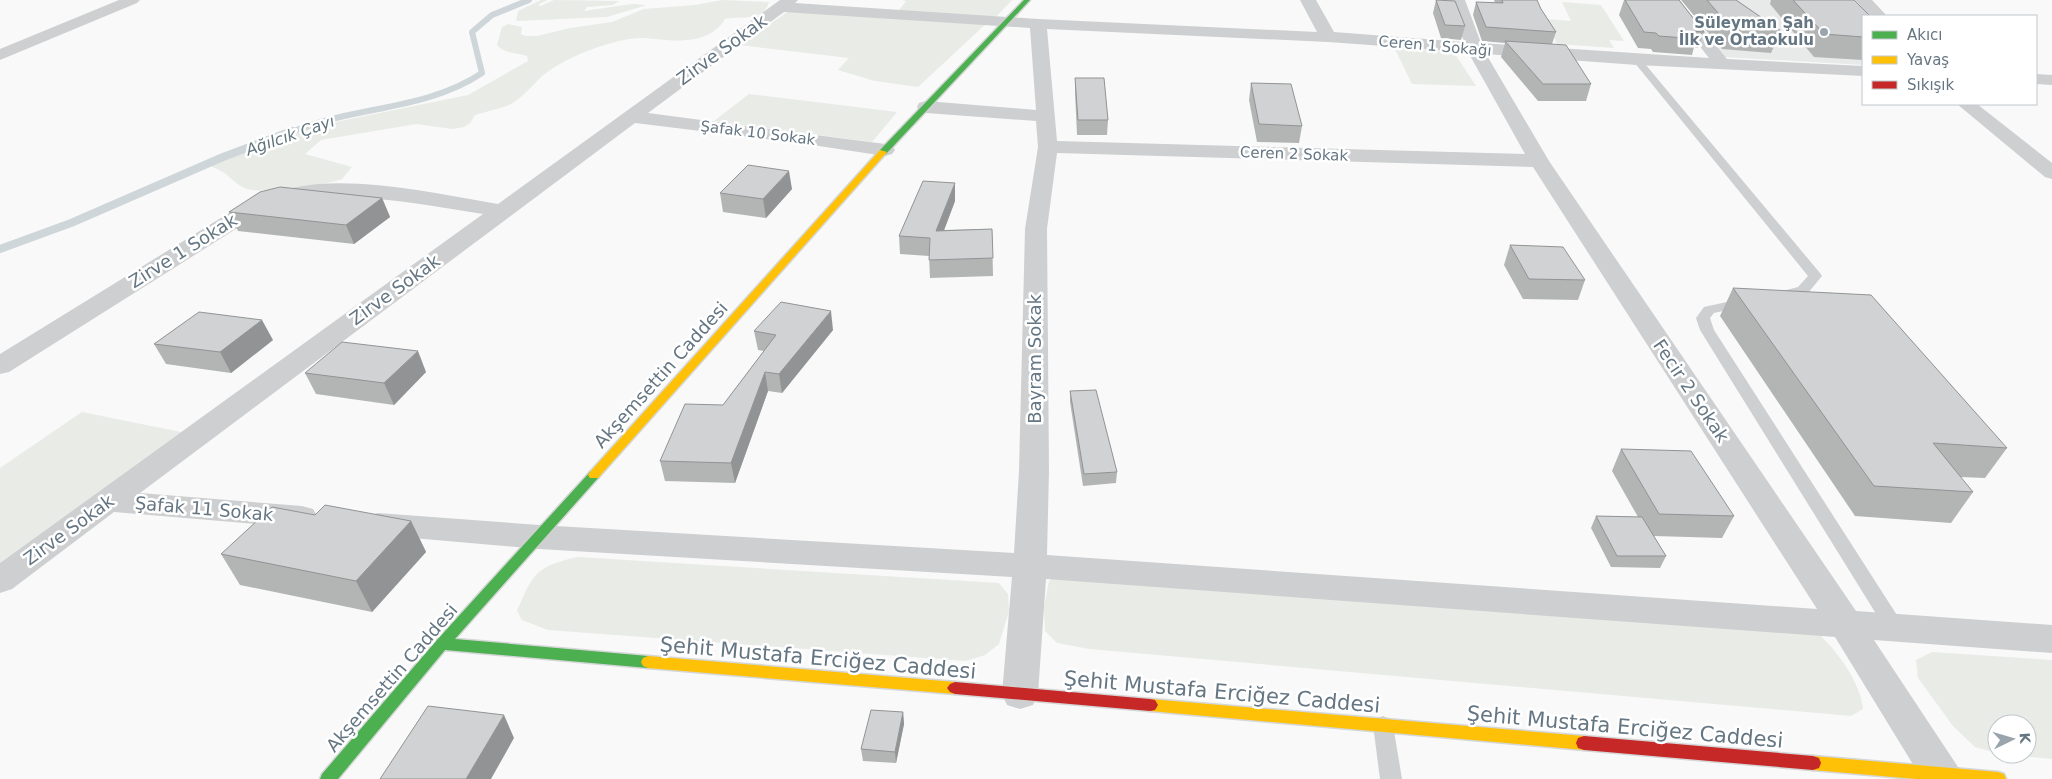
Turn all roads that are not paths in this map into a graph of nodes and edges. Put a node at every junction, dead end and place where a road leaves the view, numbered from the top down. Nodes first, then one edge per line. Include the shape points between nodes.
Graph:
1 (132, 0) edge
2 (1027, 0) edge
3 (1308, 0) edge
4 (1457, 0) edge
5 (1671, 0) edge
6 (1863, 0) edge
7 (786, 3) edge
8 (1878, 15) edge
9 (1007, 22) junction
10 (1038, 24) junction
11 (1328, 38) junction
12 (1475, 50) junction
13 (0, 55) edge
14 (1636, 60) junction
15 (1722, 64) junction
16 (1862, 71) edge
17 (2037, 79) edge
18 (2052, 80) edge
19 (1967, 105) edge
20 (926, 107) junction
21 (1044, 116) junction
22 (631, 117) junction
23 (1048, 147) junction
24 (885, 150) junction
25 (1539, 161) junction
26 (2052, 172) edge
27 (503, 211) junction
28 (0, 366) edge
29 (108, 501) junction
30 (539, 537) junction
31 (1030, 566) junction
32 (0, 580) edge
33 (1846, 625) junction
34 (1895, 628) junction
35 (2052, 639) edge
36 (442, 644) junction
37 (1020, 694) junction
38 (1383, 725) junction
39 (1943, 776) edge
40 (328, 779) edge
41 (1391, 779) edge
42 (1998, 779) edge

1 - 13 street
2 - 9 street, Akşemsettin Caddesi
3 - 11 street
4 - 12 street, Fecir 2 Sokak
5 - 15 street
6 - 8 street
7 - 9 street, Ceren 1 Sokağı
7 - 22 street, Zirve Sokak
9 - 10 street, Ceren 1 Sokağı
9 - 20 street, Akşemsettin Caddesi
10 - 11 street, Ceren 1 Sokağı
10 - 21 street, Bayram Sokak
11 - 12 street, Ceren 1 Sokağı
12 - 14 street, Ceren 1 Sokağı
12 - 25 street, Fecir 2 Sokak
14 - 15 street, Ceren 1 Sokağı
14 - 34 lane via 1815,276 1803,290 1790,295 1724,305 1708,310 1703,318 1707,330
15 - 16 street, Ceren 1 Sokağı
17 - 18 street
19 - 26 street
20 - 21 street
20 - 24 street, Akşemsettin Caddesi
21 - 23 street, Bayram Sokak
22 - 24 street, Şafak 10 Sokak
22 - 27 street, Zirve Sokak
23 - 25 street, Ceren 2 Sokak
23 - 31 street, Bayram Sokak via 1036,229 1036,414
24 - 30 street, Akşemsettin Caddesi
25 - 33 street, Fecir 2 Sokak
27 - 28 street, Zirve 1 Sokak via 341,189 279,196 258,205
27 - 29 street, Zirve Sokak
29 - 30 street, Şafak 11 Sokak
29 - 32 street, Zirve Sokak
30 - 31 street, Şafak 11 Sokak
30 - 36 street, Akşemsettin Caddesi
31 - 33 street, Şafak 11 Sokak
31 - 37 street, Bayram Sokak
33 - 34 street, Şafak 11 Sokak
33 - 39 street, Fecir 2 Sokak
34 - 35 street, Şafak 11 Sokak
36 - 37 street, Şehit Mustafa Erciğez Caddesi
36 - 40 street, Akşemsettin Caddesi
37 - 38 street, Şehit Mustafa Erciğez Caddesi
38 - 39 street, Şehit Mustafa Erciğez Caddesi
38 - 41 lane
39 - 42 street, Şehit Mustafa Erciğez Caddesi

